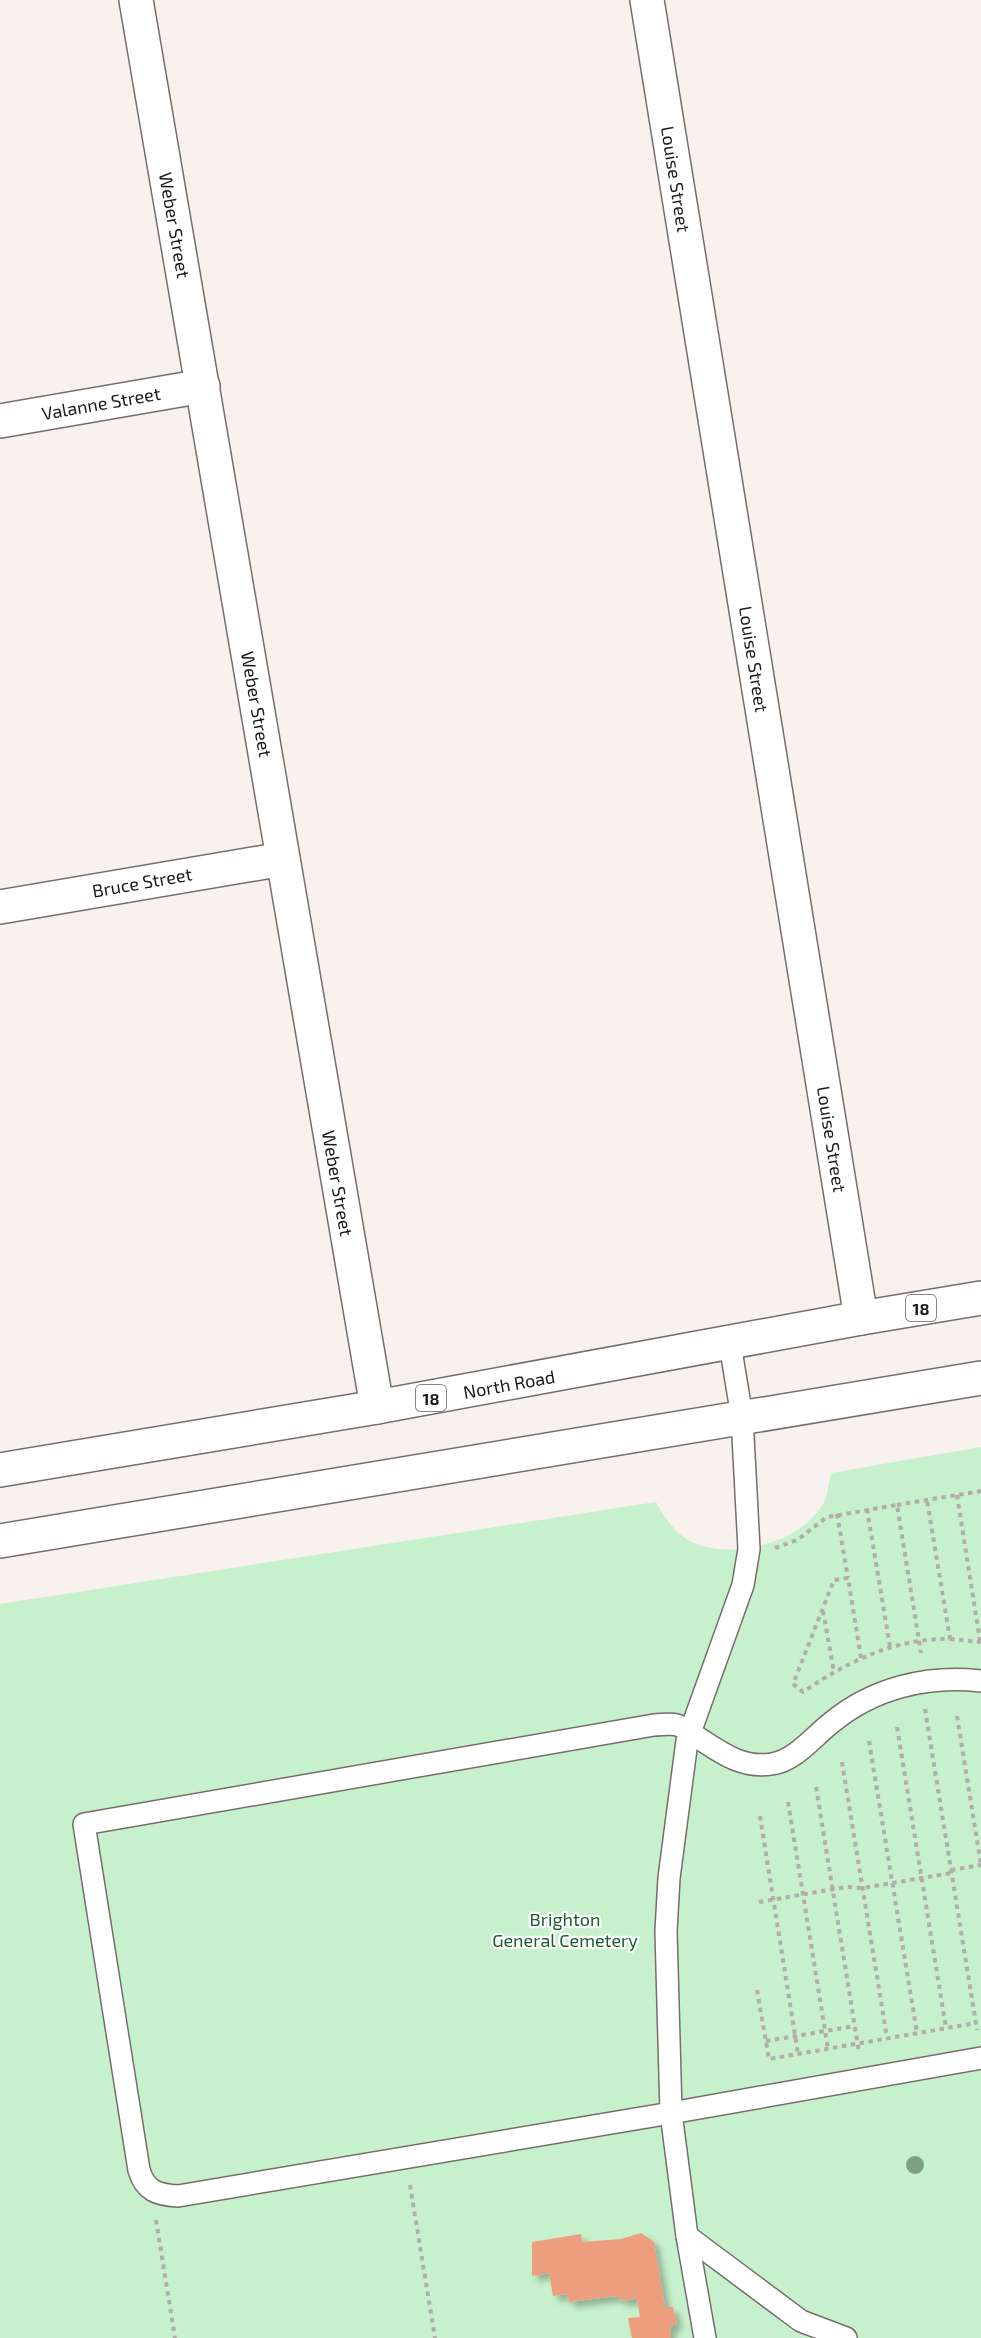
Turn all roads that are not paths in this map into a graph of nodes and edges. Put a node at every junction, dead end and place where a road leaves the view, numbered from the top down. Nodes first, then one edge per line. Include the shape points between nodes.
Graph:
1 (136, 0) edge
2 (647, 0) edge
3 (203, 386) junction
4 (0, 421) edge
5 (283, 859) junction
6 (0, 907) edge
7 (981, 1298) edge
8 (861, 1318) junction
9 (730, 1344) junction
10 (981, 1378) edge
11 (377, 1407) junction
12 (742, 1417) junction
13 (0, 1470) edge
14 (0, 1542) edge
15 (981, 1681) edge
16 (690, 1732) junction
17 (981, 2058) edge
18 (671, 2113) junction
19 (687, 2236) junction
20 (705, 2338) edge
21 (846, 2338) edge

1 - 3 main road, Weber Street
2 - 8 main road, Louise Street
3 - 4 main road, Valanne Street
3 - 5 main road, Weber Street
5 - 6 main road, Bruce Street
5 - 11 main road, Weber Street
7 - 8 main road, North Road / 18
8 - 9 main road, North Road / 18
9 - 11 main road, North Road / 18
9 - 12 lane
10 - 12 main road
11 - 13 main road, North Road / 18
12 - 14 main road
12 - 16 lane via 748,1553 743,1585
15 - 16 lane via 923,1681 894,1688 848,1710 793,1756 773,1764 747,1764 728,1758
16 - 18 lane via 675,1816 666,1930
16 - 18 lane via 678,1726 654,1725 84,1824 139,2170 146,2185 157,2193 178,2196
17 - 18 lane
18 - 19 lane
19 - 20 lane
19 - 21 lane via 801,2320

